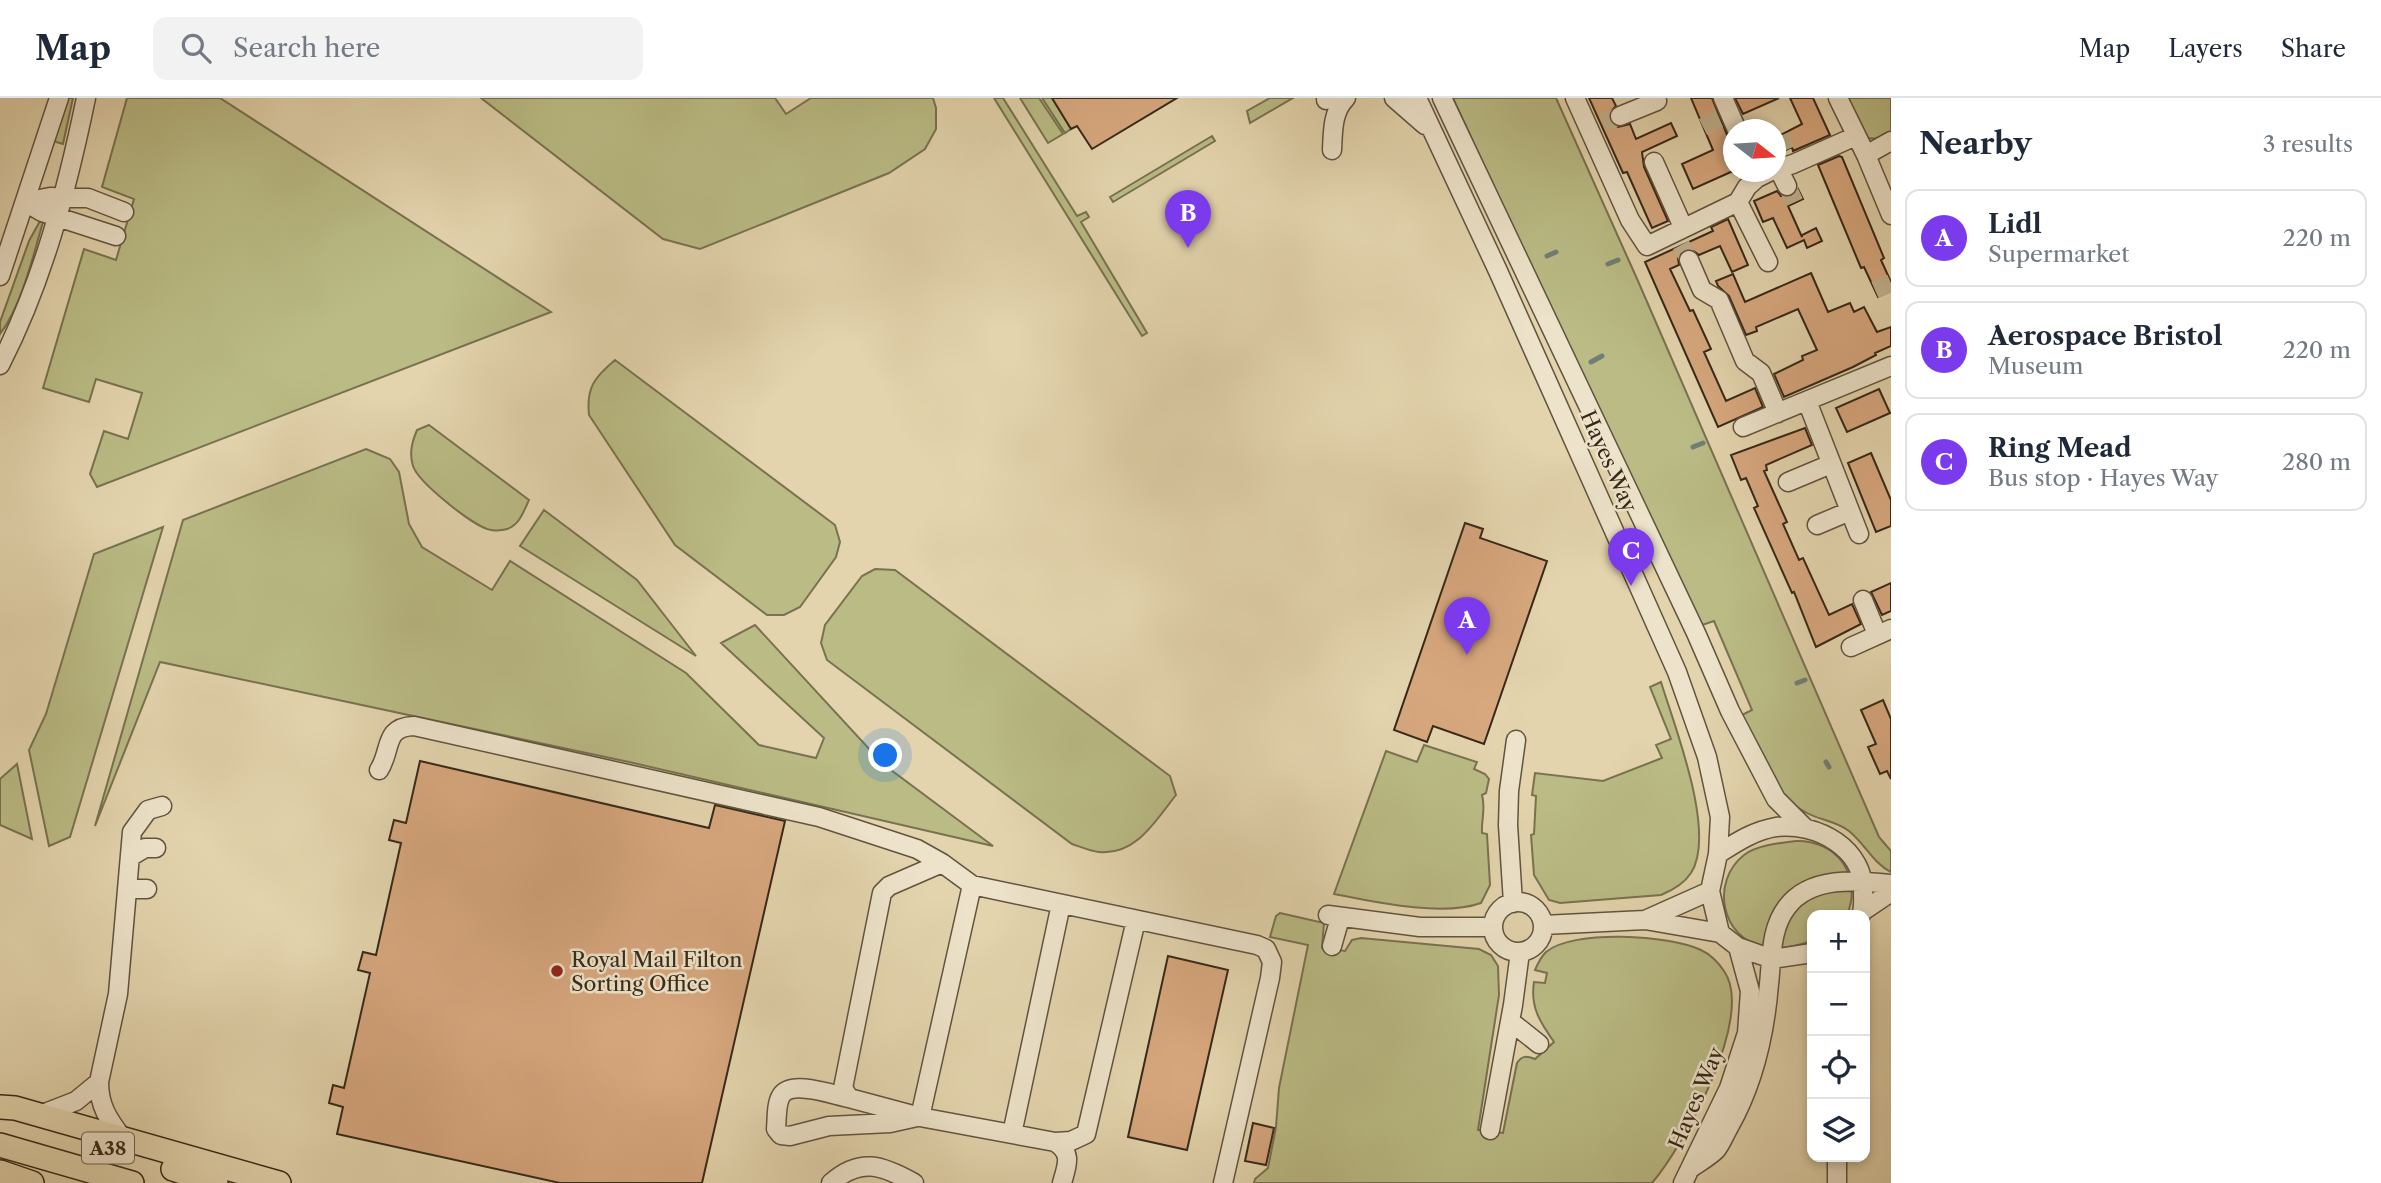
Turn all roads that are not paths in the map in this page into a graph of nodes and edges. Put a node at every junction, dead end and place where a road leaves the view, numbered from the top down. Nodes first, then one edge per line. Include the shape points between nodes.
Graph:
1 (59, 98) edge
2 (86, 98) edge
3 (1394, 98) edge
4 (1417, 98) edge
5 (1442, 98) edge
6 (1575, 98) edge
7 (1838, 98) edge
8 (1337, 99) edge
9 (1657, 101) dead end
10 (1620, 116) tunnel mouth
11 (1435, 135) junction
12 (1856, 136) junction
13 (1891, 141) edge
14 (1332, 150) dead end
15 (1866, 155) junction
16 (1786, 162) edge
17 (1654, 163) dead end
18 (1754, 182) edge
19 (1784, 182) edge
20 (1787, 186) tunnel mouth
21 (64, 197) junction
22 (25, 202) junction
23 (1738, 202) junction
24 (124, 212) dead end
25 (1891, 215) edge
26 (58, 217) junction
27 (116, 236) dead end
28 (1682, 241) junction
29 (1768, 262) dead end
30 (0, 276) edge
31 (0, 365) edge
32 (1891, 366) edge
33 (1807, 401) junction
34 (1778, 413) junction
35 (1743, 427) dead end
36 (1832, 464) junction
37 (1788, 482) dead end
38 (1850, 511) junction
39 (1817, 525) dead end
40 (1859, 534) dead end
41 (1863, 600) dead end
42 (1884, 631) edge
43 (1851, 647) dead end
44 (1516, 740) dead end
45 (379, 770) dead end
46 (162, 806) dead end
47 (1805, 828) junction
48 (156, 848) dead end
49 (1718, 854) junction
50 (130, 857) junction
51 (942, 863) junction
52 (1865, 881) junction
53 (1891, 884) edge
54 (972, 885) junction
55 (128, 889) junction
56 (148, 889) dead end
57 (1710, 891) junction
58 (1891, 892) edge
59 (1513, 903) junction
60 (1061, 904) junction
61 (1862, 910) edge
62 (1866, 910) edge
63 (1136, 920) junction
64 (1645, 920) junction
65 (1543, 925) junction
66 (1493, 928) junction
67 (1720, 933) junction
68 (1332, 946) dead end
69 (1738, 947) junction
70 (1520, 952) junction
71 (1807, 954) edge
72 (1772, 959) junction
73 (1510, 1021) junction
74 (1539, 1044) dead end
75 (99, 1082) junction
76 (849, 1098) junction
77 (0, 1107) edge
78 (0, 1113) edge
79 (40, 1115) junction
80 (920, 1117) junction
81 (1490, 1130) dead end
82 (1012, 1134) junction
83 (123, 1139) junction
84 (1055, 1142) junction
85 (0, 1145) edge
86 (1837, 1162) edge
87 (0, 1172) edge
88 (1686, 1176) edge
89 (32, 1183) edge
90 (132, 1183) edge
91 (215, 1183) edge
92 (279, 1183) edge
93 (831, 1183) edge
94 (914, 1183) edge
95 (1062, 1183) edge
96 (1223, 1183) edge
97 (1837, 1183) edge

1 - 22 street
2 - 21 street
3 - 11 street
4 - 11 street, Hayes Way
5 - 47 street, Hayes Way via 1730,711 1776,799
6 - 28 street via 1596,126 1630,220 1647,246
7 - 12 street
8 - 14 street
9 - 10 street
11 - 49 street, Hayes Way via 1677,671 1707,757 1720,817
12 - 15 street
12 - 16 street
13 - 15 street
15 - 25 street
17 - 28 street
18 - 23 street
19 - 20 street
21 - 22 street
21 - 24 street via 88,198
21 - 26 street
22 - 26 street
22 - 30 street
23 - 28 street
23 - 29 street
26 - 27 street
26 - 31 street
28 - 34 street via 1702,290 1719,300 1745,361 1761,373
32 - 33 street
33 - 34 street
33 - 36 street
34 - 35 street
36 - 37 street
36 - 38 street
38 - 39 street
38 - 40 street
41 - 42 street
42 - 43 street
44 - 59 street via 1508,825
45 - 51 street via 394,732 414,726 819,817 917,849
46 - 50 street via 148,810 132,832
47 - 49 street via 1755,831
47 - 52 street via 1832,837 1852,856
48 - 50 street via 145,848
49 - 57 street, Hayes Way
50 - 55 street
51 - 54 street
51 - 76 street via 882,893 845,1069 843,1088
52 - 53 street
52 - 61 street
52 - 72 street via 1825,884 1804,891 1786,907 1774,932
54 - 60 street
54 - 80 street
55 - 56 street
55 - 75 street via 118,994
57 - 64 street
57 - 67 street
58 - 62 street
59 - 65 street via 1529,905
59 - 66 street via 1496,916
60 - 63 street
60 - 82 street
63 - 84 street via 1086,1134
63 - 96 street via 1256,945 1266,950 1272,962
64 - 65 street
64 - 67 street
65 - 70 street via 1537,944
66 - 68 street via 1420,927 1334,916
66 - 70 street via 1504,948
67 - 69 street
69 - 72 street
69 - 88 street, Hayes Way via 1750,990 1746,1033 1729,1088
70 - 73 street
71 - 72 street
72 - 88 street via 1766,1020 1738,1111 1716,1150
73 - 74 street
73 - 81 street
75 - 79 street via 76,1101
75 - 83 street via 101,1107
76 - 80 street
76 - 80 street via 787,1089 779,1097 776,1129 790,1136 829,1126
77 - 79 main road
78 - 91 main road, A38
79 - 83 main road
80 - 82 street
82 - 84 street
83 - 92 main road
84 - 95 street via 1068,1156
85 - 90 main road, A38
86 - 97 street
87 - 89 main road
93 - 94 street via 844,1171 866,1165 894,1171

